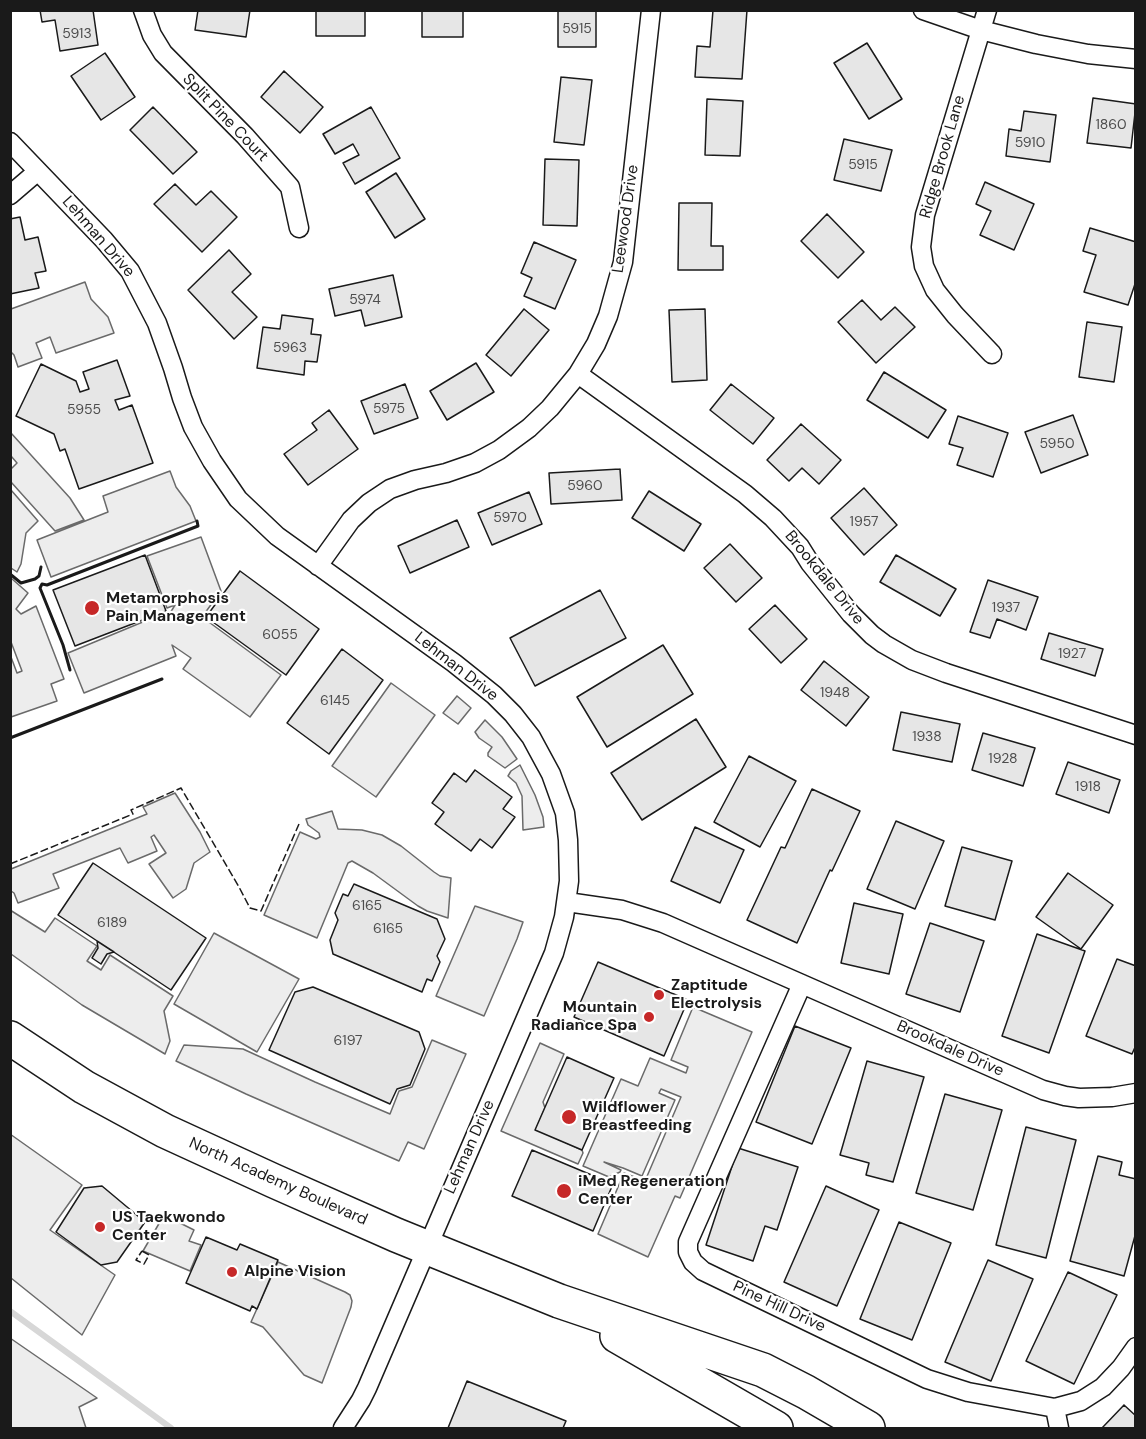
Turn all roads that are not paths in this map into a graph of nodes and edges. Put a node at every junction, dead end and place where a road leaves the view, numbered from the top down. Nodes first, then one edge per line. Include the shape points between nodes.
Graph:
1 (144, 10) edge
2 (651, 10) edge
3 (923, 10) edge
4 (987, 10) edge
5 (981, 30) junction
6 (1136, 59) edge
7 (10, 142) edge
8 (38, 171) junction
9 (10, 195) edge
10 (299, 228) dead end
11 (992, 354) dead end
12 (578, 374) junction
13 (318, 566) junction
14 (1136, 735) edge
15 (567, 902) junction
16 (802, 984) junction
17 (10, 1038) edge
18 (1136, 1093) edge
19 (427, 1248) junction
20 (559, 1301) junction
21 (1136, 1347) edge
22 (1055, 1408) junction
23 (343, 1428) edge
24 (776, 1428) edge
25 (868, 1428) edge
26 (1059, 1428) edge

1 - 10 street, Split Pine Court via 163,53 287,182
2 - 12 street, Leewood Drive via 623,262 608,316
3 - 5 street
4 - 5 street, Ridge Brook Lane
5 - 6 street via 1060,49
5 - 11 street, Ridge Brook Lane via 925,215 921,247 930,283
7 - 8 street, Lehman Drive
8 - 9 street
8 - 13 street, Lehman Drive via 129,271 158,323 193,427 231,489 277,536
12 - 13 street, Leewood Drive via 550,408 499,450 475,463 390,489 369,503 351,520
12 - 14 street, Brookdale Drive via 773,518 851,614 884,644 946,673
13 - 15 street, Lehman Drive via 470,675 531,737 551,774 565,813
15 - 16 street, Brookdale Drive via 622,910 651,919
15 - 19 street, Lehman Drive via 550,963
16 - 18 street, Brookdale Drive via 1043,1090 1079,1098
16 - 22 street, Pine Hill Drive via 688,1242 693,1262 703,1271 927,1379 968,1392
17 - 19 highway, North Academy Boulevard via 84,1087 165,1131
19 - 20 highway, North Academy Boulevard
19 - 23 street, Lehman Drive via 367,1388
20 - 24 highway, North Academy Boulevard
20 - 25 highway, North Academy Boulevard via 763,1370
21 - 22 street, Pine Hill Drive via 1103,1387 1082,1401
22 - 26 street

